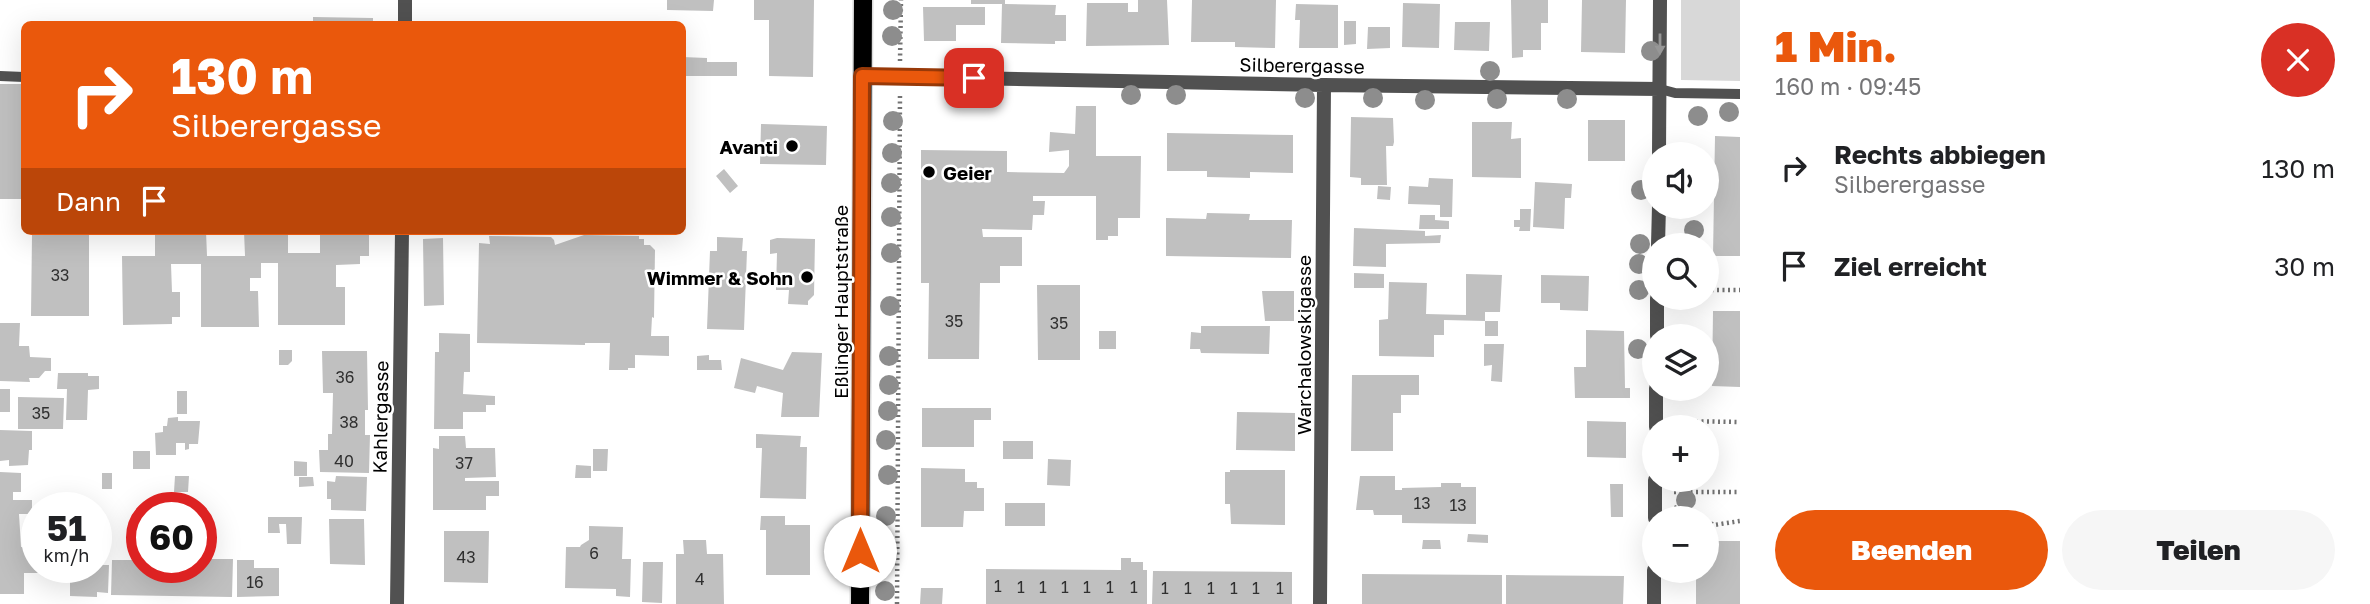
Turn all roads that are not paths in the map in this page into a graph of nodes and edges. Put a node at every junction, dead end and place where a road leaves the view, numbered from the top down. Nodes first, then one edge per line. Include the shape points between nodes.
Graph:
1 (405, 0) edge
2 (863, 0) edge
3 (1660, 0) edge
4 (405, 21) edge
5 (0, 76) edge
6 (21, 76) edge
7 (862, 76) junction
8 (1324, 85) junction
9 (1660, 89) junction
10 (1740, 94) edge
11 (1659, 142) edge
12 (402, 235) edge
13 (1654, 583) edge
14 (397, 604) edge
15 (860, 604) edge
16 (1320, 604) edge
17 (1654, 604) edge

1 - 4 street
2 - 7 main road, Eßlinger Hauptstraße
3 -> 9 street
5 - 6 lane
7 - 8 street, Silberergasse
7 - 15 main road, Eßlinger Hauptstraße
8 - 9 street, Silberergasse
8 - 16 street, Warchalowskigasse
9 - 10 lane, Silberergasse
9 - 11 street
12 - 14 street, Kahlergasse
13 - 17 street

